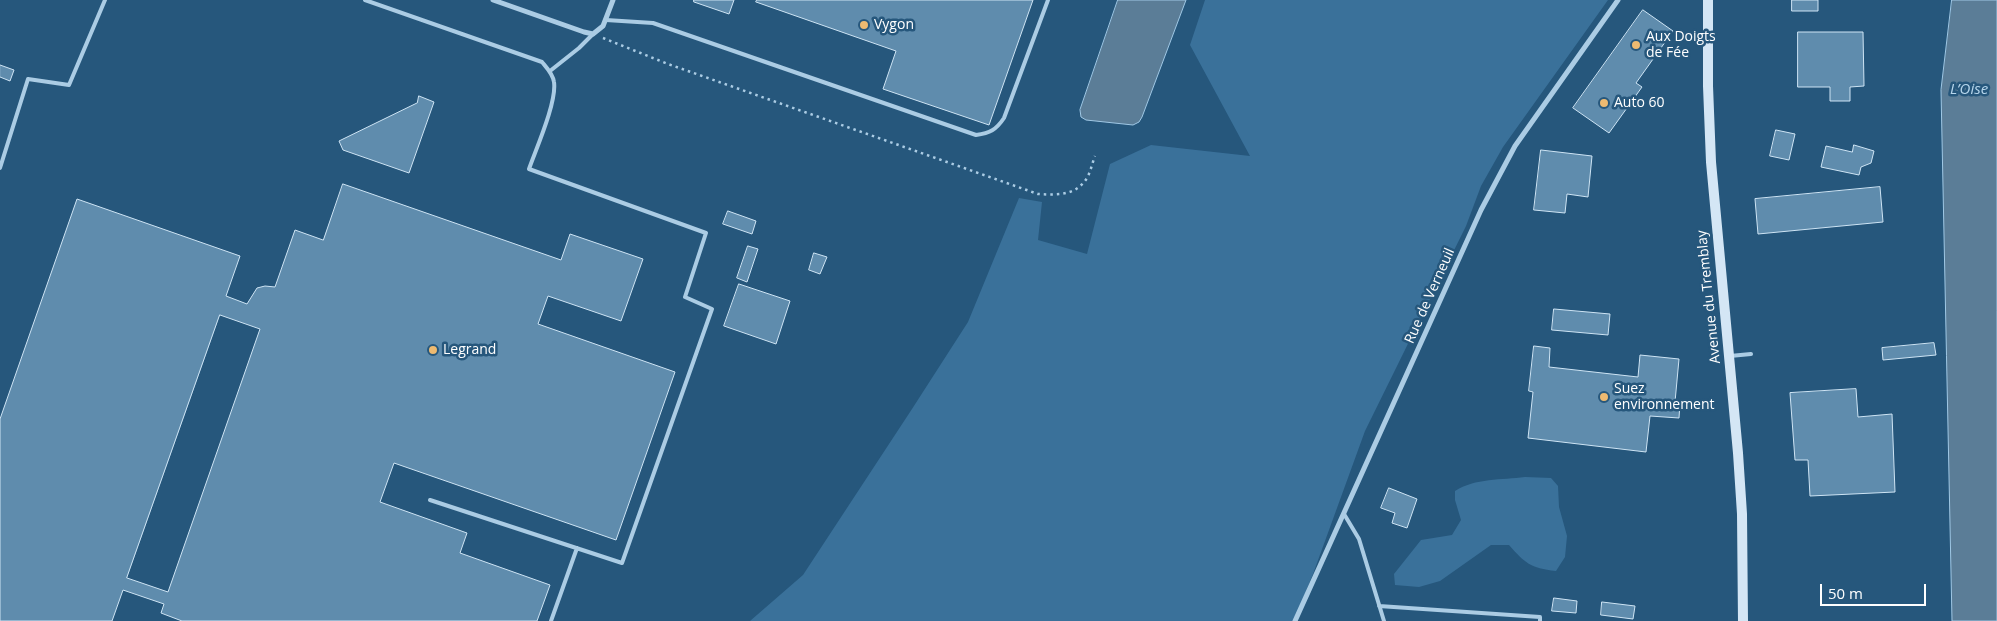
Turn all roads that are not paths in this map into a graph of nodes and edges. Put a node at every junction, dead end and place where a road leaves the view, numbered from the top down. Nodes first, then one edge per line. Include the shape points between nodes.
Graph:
1 (106, 0) edge
2 (365, 0) edge
3 (493, 0) edge
4 (613, 0) edge
5 (1048, 0) edge
6 (1618, 0) edge
7 (1708, 0) edge
8 (606, 20) junction
9 (593, 34) junction
10 (550, 71) junction
11 (0, 168) edge
12 (1751, 354) dead end
13 (1729, 356) junction
14 (430, 500) dead end
15 (1343, 513) junction
16 (577, 548) junction
17 (1379, 606) junction
18 (551, 621) edge
19 (1296, 621) edge
20 (1384, 621) edge
21 (1540, 621) edge
22 (1744, 621) edge

1 - 11 lane via 69,85 28,79
2 - 10 lane via 542,62
3 - 9 street
4 - 8 street
5 - 8 lane via 1004,118 989,133 976,135 653,23
6 - 15 street, Rue de Verneuil via 1502,169
7 - 13 main road, Avenue du Tremblay via 1711,162
8 - 9 street
9 - 10 lane
10 - 16 lane via 554,97 529,169 706,233 685,296 712,309 622,563
12 - 13 lane
13 - 22 main road, Avenue du Tremblay via 1740,472
14 - 16 lane
15 - 17 lane via 1359,539
15 - 19 street, Rue de Verneuil
16 - 18 lane
17 - 20 lane
17 - 21 lane via 1540,617

